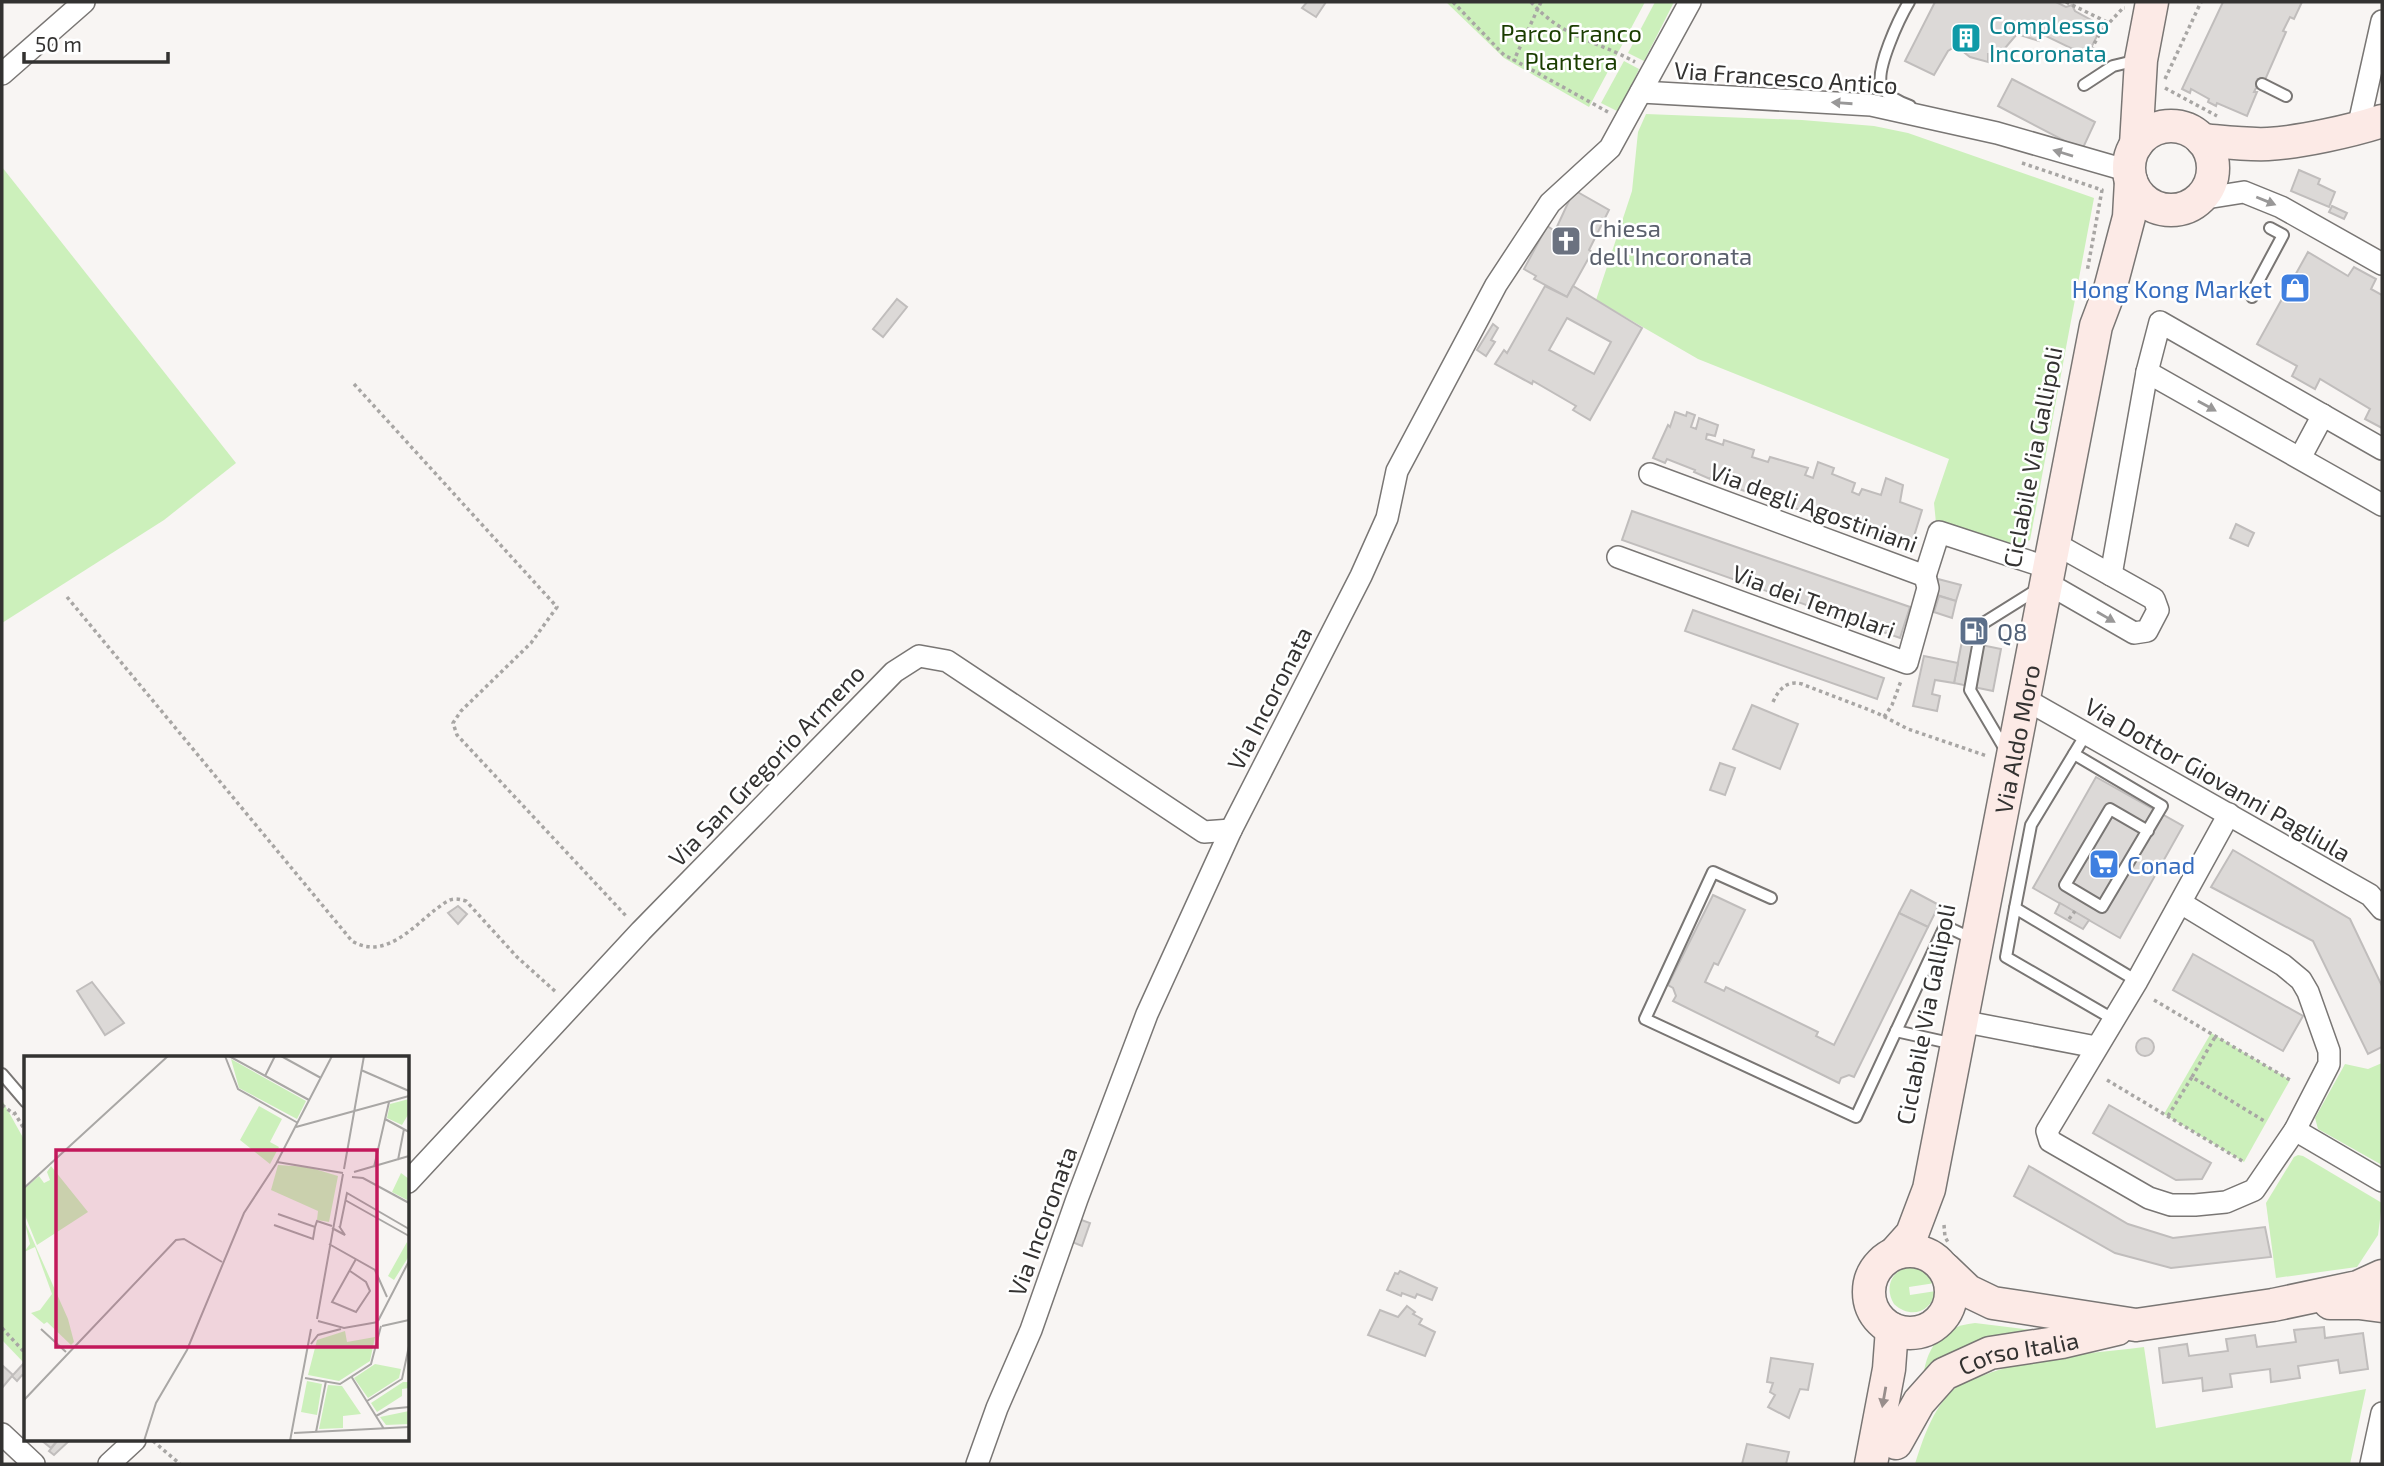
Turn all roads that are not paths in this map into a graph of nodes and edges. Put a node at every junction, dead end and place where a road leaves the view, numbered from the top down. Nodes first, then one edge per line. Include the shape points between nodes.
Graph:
1 (84, 2) edge
2 (1690, 2) edge
3 (1909, 2) edge
4 (2144, 5) edge
5 (2382, 22) edge
6 (2, 74) edge
7 (2141, 75) junction
8 (1881, 84) junction
9 (2262, 84) dead end
10 (2084, 85) dead end
11 (1641, 92) junction
12 (2286, 96) dead end
13 (1871, 105) junction
14 (1934, 118) junction
15 (2370, 125) edge
16 (2205, 139) junction
17 (2132, 166) junction
18 (2187, 205) junction
19 (2270, 228) dead end
20 (2382, 264) edge
21 (2097, 286) junction
22 (2252, 297) dead end
23 (2147, 372) junction
24 (2323, 415) junction
25 (2382, 449) edge
26 (2300, 458) junction
27 (1650, 474) dead end
28 (2382, 505) edge
29 (1618, 557) dead end
30 (2050, 565) junction
31 (2112, 575) junction
32 (1925, 576) junction
33 (2025, 699) junction
34 (2087, 734) junction
35 (2074, 754) junction
36 (2013, 763) junction
37 (2229, 814) junction
38 (1231, 830) junction
39 (2147, 831) junction
40 (1771, 898) dead end
41 (2181, 903) junction
42 (2015, 908) junction
43 (2382, 909) edge
44 (1977, 941) junction
45 (2137, 981) junction
46 (2113, 1019) junction
47 (1896, 1031) junction
48 (1959, 1033) junction
49 (2096, 1047) junction
50 (2, 1074) edge
51 (24, 1100) edge
52 (2295, 1130) junction
53 (410, 1180) edge
54 (2382, 1181) edge
55 (1929, 1189) junction
56 (1895, 1253) junction
57 (1943, 1257) junction
58 (2382, 1276) edge
59 (2382, 1282) edge
60 (2382, 1297) edge
61 (1993, 1303) junction
62 (2273, 1305) junction
63 (2382, 1306) edge
64 (2136, 1325) junction
65 (1917, 1327) junction
66 (2382, 1413) edge
67 (2, 1434) edge
68 (133, 1442) edge
69 (1894, 1454) edge
70 (34, 1464) edge
71 (109, 1464) edge
72 (976, 1464) edge
73 (1871, 1464) edge
74 (2371, 1464) edge

1 - 6 street
2 - 11 street, Via Incoronata
3 - 8 lane via 1883,63
4 - 7 main road, Via Aldo Moro
5 - 15 street
7 - 10 lane via 2113,66
7 - 16 main road via 2150,101
7 - 17 main road, Via Aldo Moro
8 - 13 lane
8 - 14 lane via 1889,94
9 - 12 lane
13 -> 11 street, Via Francesco Antico
11 - 38 street, Via Incoronata via 1610,148 1550,202 1496,285 1397,471 1387,518 1361,576
13 - 14 street, Via Francesco Antico
17 -> 14 street, Via Francesco Antico
15 - 16 main road via 2272,144
16 - 17 main road via 2173,127 2158,128 2146,135
16 - 18 main road via 2209,188
17 - 18 main road via 2137,194 2148,204 2161,209
17 - 21 main road, Via Aldo Moro via 2129,217
18 -> 20 street via 2244,192 2281,207
18 - 21 main road, Via Aldo Moro via 2149,231
19 - 22 lane via 2284,235
21 - 30 main road, Via Aldo Moro via 2096,326
23 - 24 street via 2160,322
23 -> 26 street
23 - 31 street
24 - 25 street
24 - 26 street
26 - 28 street
27 - 32 street, Via degli Agostiniani
29 - 32 street, Via dei Templari via 1907,663 1928,588
30 - 31 street
30 -> 31 street via 2134,633 2147,631 2158,610 2154,599
30 - 32 street, Via degli Agostiniani via 1939,532
30 - 33 main road, Via Aldo Moro
30 - 36 lane via 1982,624 1970,690
33 - 34 street, Via Dottor Giovanni Pagliula
33 - 36 main road, Via Aldo Moro
34 - 35 lane
34 - 37 street, Via Dottor Giovanni Pagliula
35 - 39 lane via 2162,806
35 - 42 lane via 2031,825
36 - 44 main road, Via Aldo Moro
37 - 41 street
37 - 43 street, Via Dottor Giovanni Pagliula via 2370,895
38 - 53 street, Via San Gregorio Armeno via 1204,832 947,661 919,656 894,671 641,931
38 - 72 street, Via Incoronata via 1147,1014 1031,1331
39 - 39 lane via 2102,907 2065,885 2110,809
40 - 47 lane via 1713,872 1645,1019 1856,1117
41 - 45 street
41 - 52 street via 2283,965 2308,992 2329,1051 2329,1064
42 - 45 lane
42 - 46 lane via 2006,957
44 - 47 lane via 1945,926
44 - 48 main road, Via Aldo Moro
45 - 46 street
46 - 49 street
47 - 48 lane
48 - 49 street
48 - 55 main road, Via Aldo Moro
49 - 52 street via 2047,1131 2050,1142 2149,1198 2171,1205 2195,1205 2226,1202 2254,1190
50 - 51 lane
52 - 54 street
55 - 56 main road, Via Aldo Moro via 1912,1234
55 - 57 main road, Via Aldo Moro via 1930,1229
56 - 57 main road
56 - 65 main road via 1875,1270 1869,1297 1880,1321
57 - 61 main road, Corso Italia via 1968,1291
57 - 65 main road via 1951,1282 1948,1309
58 - 62 main road, Corso Italia via 2358,1287
59 - 60 main road
61 - 64 main road, Corso Italia
61 - 65 main road, Corso Italia
62 - 63 main road, Corso Italia
62 - 64 main road, Corso Italia
64 - 69 main road, Corso Italia via 1990,1353 1944,1374 1919,1402
65 - 69 main road
65 -> 73 main road via 1889,1368
66 - 74 street
67 - 70 street
68 - 71 street

